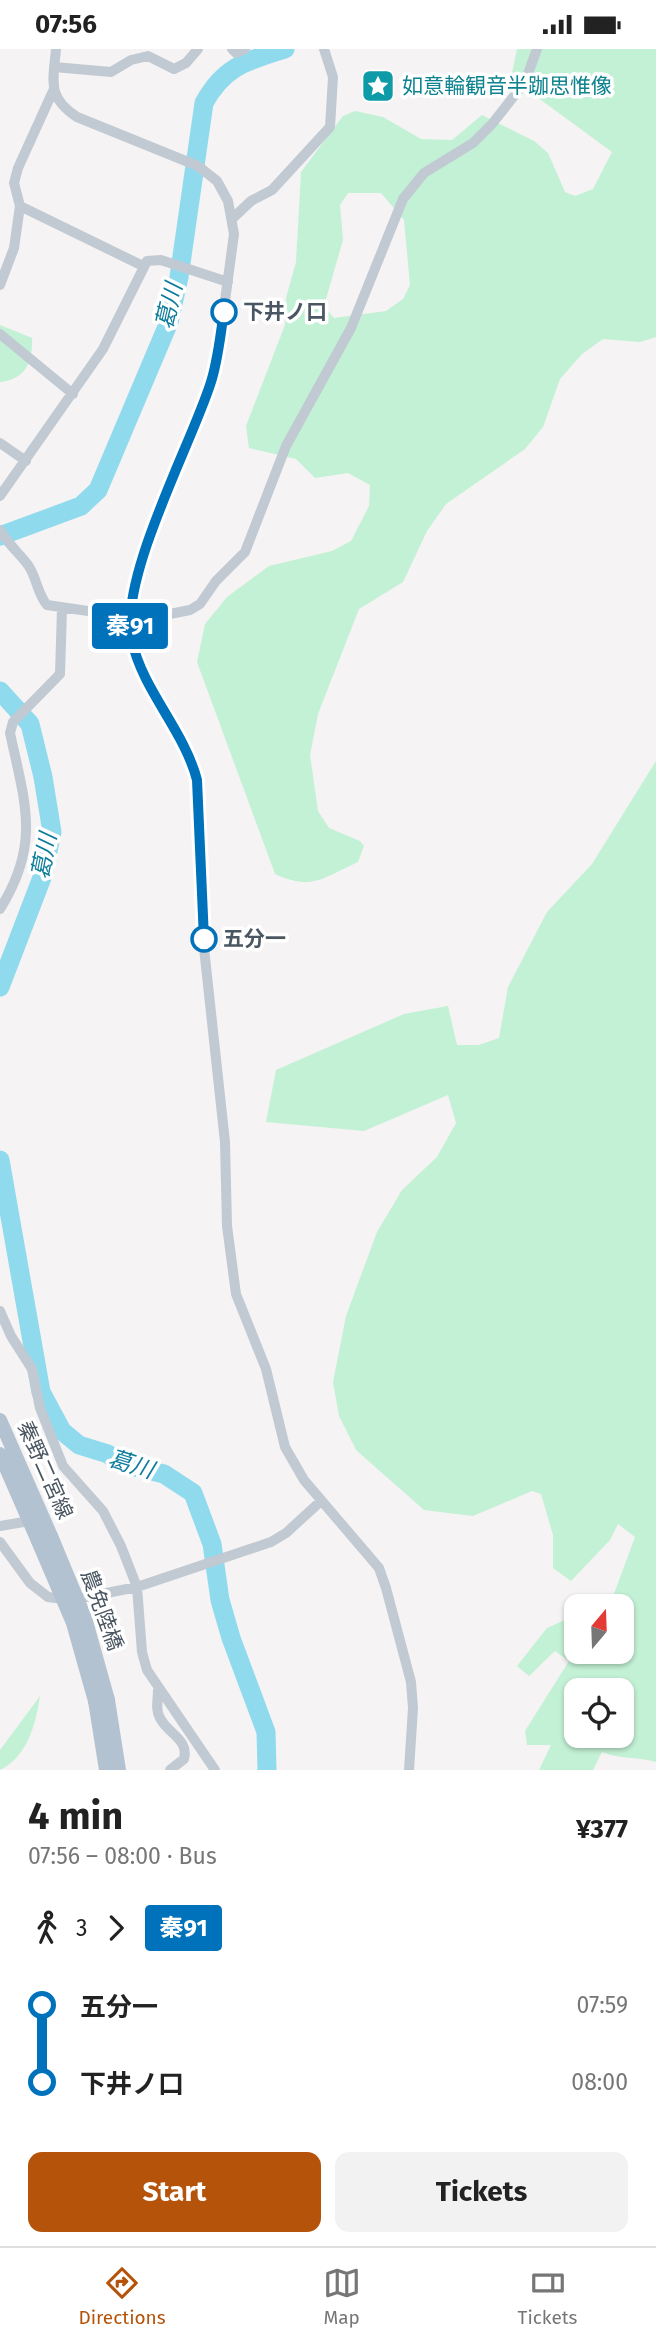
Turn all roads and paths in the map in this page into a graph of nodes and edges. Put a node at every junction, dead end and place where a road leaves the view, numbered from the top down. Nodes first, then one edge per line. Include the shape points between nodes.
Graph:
1 (56, 49) edge
2 (198, 49) edge
3 (232, 49) edge
4 (245, 49) edge
5 (537, 49) edge
6 (324, 50) edge
7 (54, 68) junction
8 (53, 91) junction
9 (0, 181) edge
10 (14, 183) junction
11 (20, 206) junction
12 (233, 218) junction
13 (143, 266) junction
14 (1, 280) edge
15 (228, 282) junction
16 (0, 334) edge
17 (73, 394) junction
18 (0, 443) edge
19 (26, 461) junction
20 (0, 496) edge
21 (0, 530) edge
22 (62, 609) junction
23 (129, 622) junction
24 (0, 909) edge
25 (0, 1311) edge
26 (0, 1420) edge
27 (0, 1454) edge
28 (321, 1501) junction
29 (36, 1519) junction
30 (0, 1526) edge
31 (44, 1538) joint
32 (0, 1542) edge
33 (137, 1587) junction
34 (158, 1690) junction
35 (102, 1700) junction
36 (106, 1770) edge
37 (119, 1770) edge
38 (170, 1770) edge
39 (215, 1770) edge
40 (409, 1770) edge

1 - 7 street
2 - 7 street via 174,69 148,57 131,59 111,72
3 - 4 street via 236,53
5 - 23 street via 525,82 492,124 473,143 424,173 403,199 351,328 286,446 245,552 200,604
6 - 12 street via 333,78 330,127 272,190
7 - 8 street
8 - 10 street
8 - 12 street via 77,117 206,172 228,201
9 - 10 street
10 - 11 street
11 - 13 street
11 - 14 street via 14,248
12 - 15 street
13 - 15 street via 147,261 173,263
13 - 17 street via 103,349
15 - 23 street via 211,384 139,569
16 - 17 street
17 - 19 street
18 - 19 street
19 - 20 street
21 - 22 street via 27,564 47,605
22 - 23 street
22 - 24 street via 60,674 16,719 10,733 26,811 26,834 19,877
23 - 28 street via 138,660 191,755 197,780 204,948 236,1294 266,1369 285,1447
25 - 33 street via 32,1369 40,1408 63,1466 103,1511
26 - 29 main road, 秦野二宮線
27 - 29 main road, 秦野二宮線
28 - 33 street via 271,1542
28 - 40 street via 379,1568 393,1607 411,1682
29 - 30 street
29 - 31 main road, 秦野二宮線
31 - 35 main road, 農免陸橋, bridge
32 - 33 street via 30,1583 48,1597 71,1600
33 - 34 street via 142,1652
34 - 38 street via 160,1718 186,1752
34 - 39 street
35 - 36 main road
35 - 37 main road

